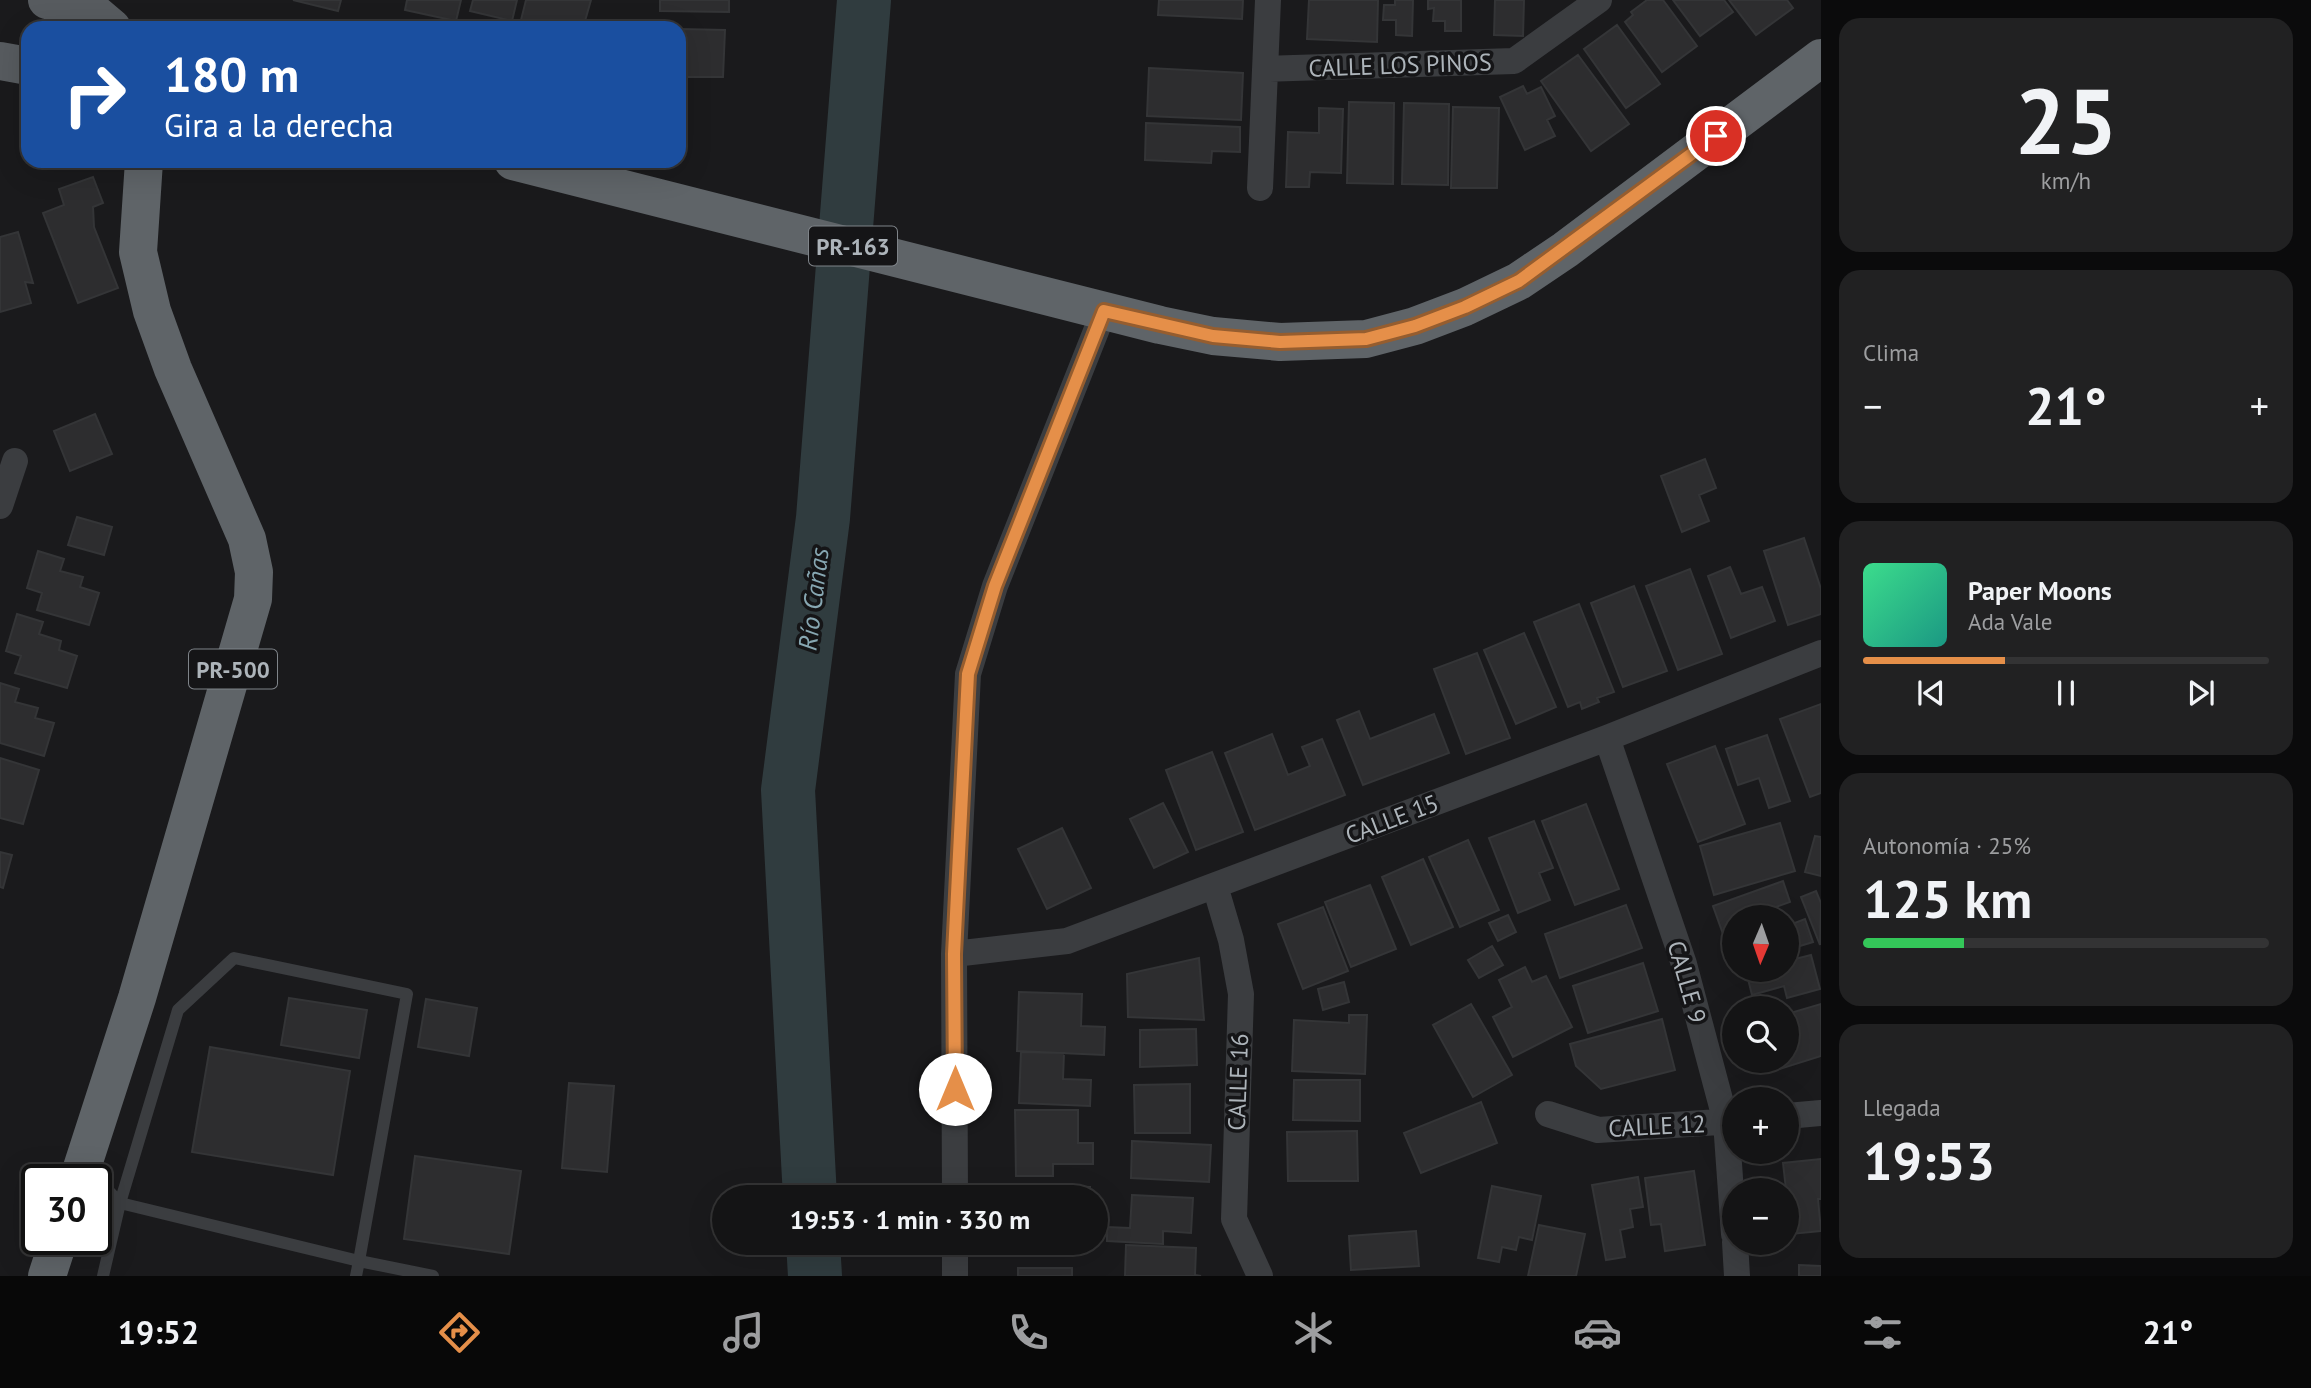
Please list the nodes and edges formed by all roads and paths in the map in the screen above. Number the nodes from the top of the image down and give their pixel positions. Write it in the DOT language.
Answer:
graph roads {
  1 [pos="47,0"];
  2 [pos="1268,0"];
  3 [pos="1599,0"];
  4 [pos="1568,9"];
  5 [pos="104,21"];
  6 [pos="1821,58"];
  7 [pos="0,61"];
  8 [pos="21,65"];
  9 [pos="1265,69"];
  10 [pos="144,168"];
  11 [pos="542,168"];
  12 [pos="1260,188"];
  13 [pos="1104,311"];
  14 [pos="15,461"];
  15 [pos="0,506"];
  16 [pos="1821,653"];
  17 [pos="1607,738"];
  18 [pos="1215,886"];
  19 [pos="954,954"];
  20 [pos="1722,1095"];
  21 [pos="1821,1112"];
  22 [pos="1548,1114"];
  23 [pos="1799,1115"];
  24 [pos="1722,1122"];
  25 [pos="83,1164"];
  26 [pos="955,1185"];
  27 [pos="112,1195"];
  28 [pos="120,1203"];
  29 [pos="54,1255"];
  30 [pos="955,1255"];
  31 [pos="1736,1255"];
  32 [pos="359,1261"];
  33 [pos="47,1276"];
  34 [pos="103,1276"];
  35 [pos="356,1276"];
  36 [pos="433,1276"];
  37 [pos="955,1276"];
  38 [pos="1260,1276"];
  39 [pos="1737,1276"];
  1 -- 5 [label="main road"];
  2 -- 9 [label="street"];
  3 -- 4 [label="street, CALLE LOS PINOS"];
  4 -- 9 [label="street, CALLE LOS PINOS"];
  6 -- 13 [label="highway, PR-163"];
  7 -- 8 [label="main road"];
  9 -- 12 [label="street"];
  10 -- 25 [label="highway, PR-500 / PR-500"];
  11 -- 13 [label="highway, PR-163"];
  13 -- 19 [label="street"];
  14 -- 15 [label="street"];
  16 -- 17 [label="street, CALLE 15"];
  17 -- 18 [label="street, CALLE 15"];
  17 -- 20 [label="street, CALLE 9"];
  18 -- 19 [label="street, CALLE 15"];
  18 -- 38 [label="street, CALLE 16"];
  19 -- 26 [label="street"];
  21 -- 23 [label="street"];
  22 -- 24 [label="street, CALLE 12"];
  27 -- 28 [label="lane"];
  28 -- 32 [label="lane"];
  28 -- 32 [label="lane"];
  28 -- 34 [label="lane"];
  29 -- 33 [label="highway"];
  30 -- 37 [label="street"];
  31 -- 39 [label="street"];
  32 -- 35 [label="lane"];
  32 -- 36 [label="lane"];
}
